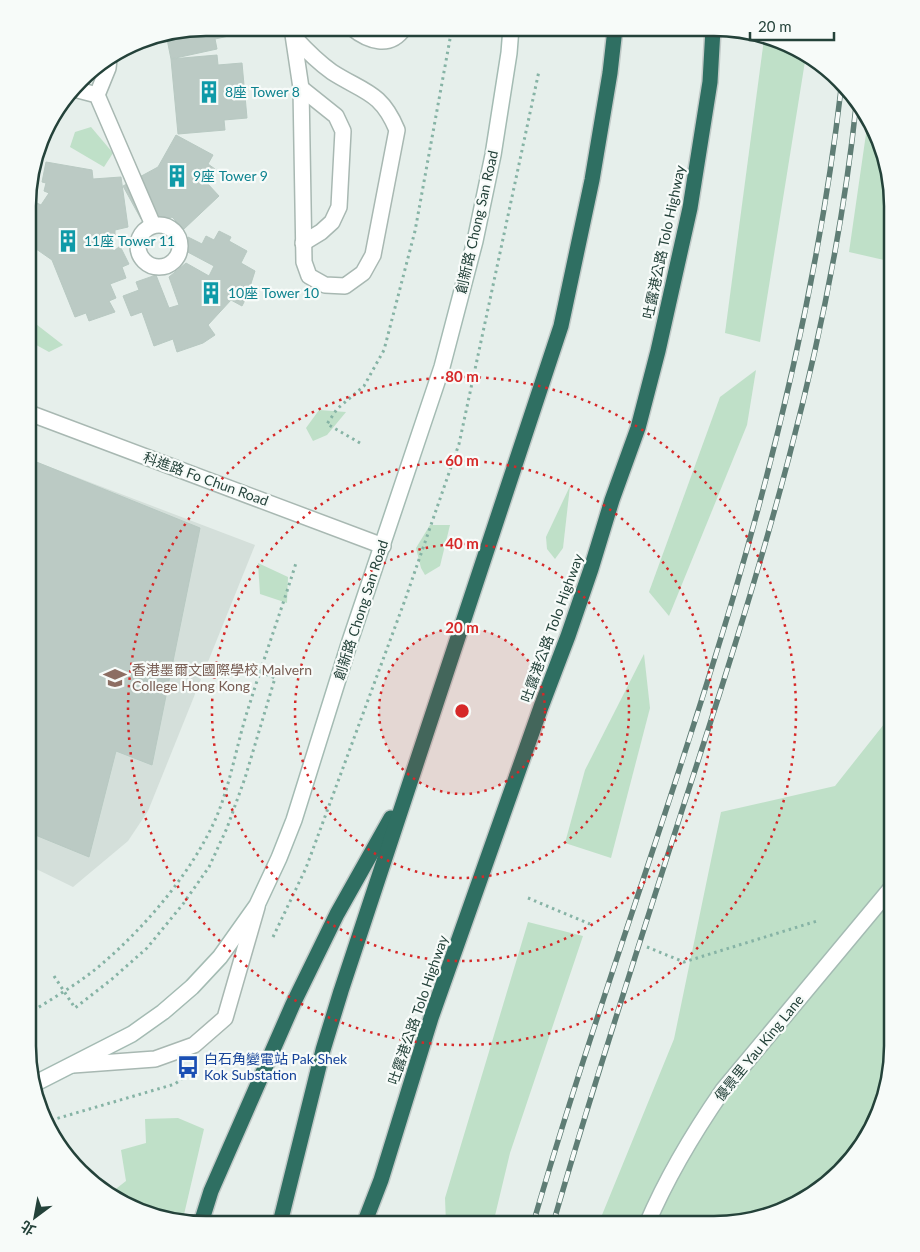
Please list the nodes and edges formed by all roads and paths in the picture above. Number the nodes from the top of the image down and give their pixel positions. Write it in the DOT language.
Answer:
graph roads {
  1 [pos="293,36"];
  2 [pos="296,36"];
  3 [pos="361,36"];
  4 [pos="395,36"];
  5 [pos="451,36"];
  6 [pos="510,36"];
  7 [pos="614,36"];
  8 [pos="713,36"];
  9 [pos="108,68"];
  10 [pos="301,88"];
  11 [pos="82,91"];
  12 [pos="97,95"];
  13 [pos="153,225"];
  14 [pos="303,243"];
  15 [pos="36,417"];
  16 [pos="360,443"];
  17 [pos="383,546"];
  18 [pos="296,562"];
  19 [pos="241,664"];
  20 [pos="261,672"];
  21 [pos="411,783"];
  22 [pos="528,898"];
  23 [pos="883,898"];
  24 [pos="257,905"];
  25 [pos="817,921"];
  26 [pos="590,924"];
  27 [pos="647,947"];
  28 [pos="54,976"];
  29 [pos="64,992"];
  30 [pos="36,1009"];
  31 [pos="73,1065"];
  32 [pos="40,1081"];
  33 [pos="203,1216"];
  34 [pos="282,1216"];
  35 [pos="367,1216"];
  36 [pos="650,1216"];
  1 -- 10 [label="main road"];
  2 -- 14 [label="main road"];
  3 -- 4 [label="main road"];
  5 -- 16 [label="path"];
  6 -- 17 [label="main road, 創新路 Chong San Road"];
  7 -- 21 [label="highway"];
  8 -- 35 [label="highway, 吐露港公路 Tolo Highway"];
  9 -- 12 [label="main road"];
  10 -- 14 [label="main road"];
  10 -- 14 [label="main road"];
  11 -- 12 [label="main road"];
  12 -- 13 [label="main road"];
  15 -- 17 [label="main road, 科進路 Fo Chun Road"];
  17 -- 24 [label="main road, 創新路 Chong San Road"];
  18 -- 20 [label="path"];
  19 -- 20 [label="path"];
  20 -- 29 [label="path"];
  20 -- 29 [label="path"];
  21 -- 33 [label="highway"];
  21 -- 34 [label="highway"];
  22 -- 26 [label="path"];
  23 -- 36 [label="main road, 優景里 Yau King Lane"];
  24 -- 31 [label="main road, 創新路 Chong San Road"];
  24 -- 31 [label="main road"];
  25 -- 27 [label="path"];
  28 -- 29 [label="path"];
  29 -- 30 [label="path"];
  31 -- 32 [label="main road, 創新路 Chong San Road"];
}
